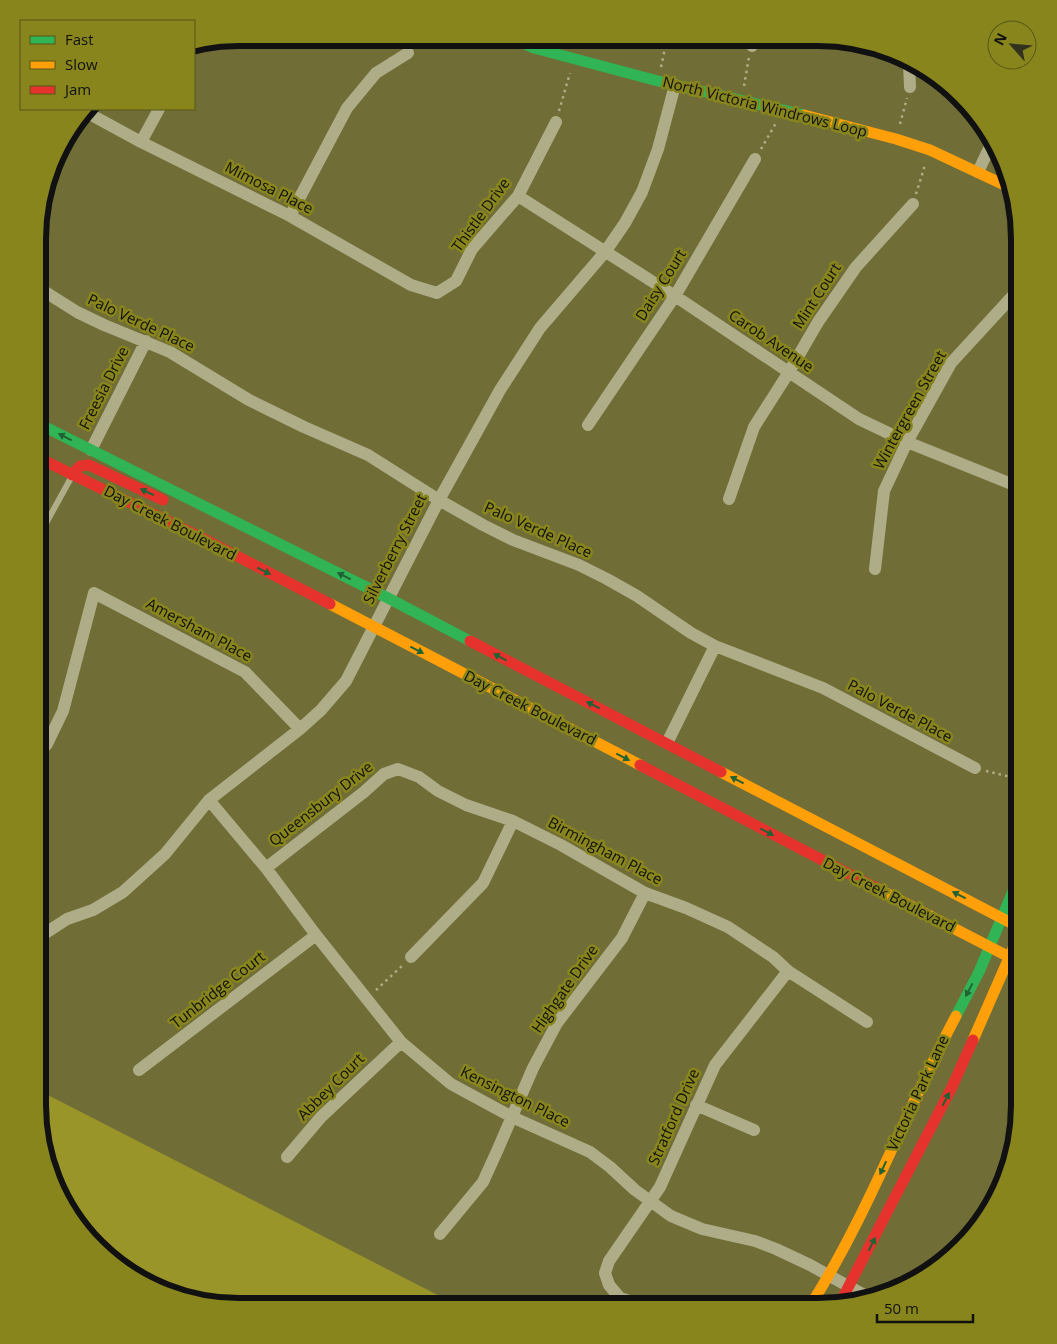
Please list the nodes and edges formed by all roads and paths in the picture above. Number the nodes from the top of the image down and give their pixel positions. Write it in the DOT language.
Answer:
graph roads {
  1 [pos="530,46"];
  2 [pos="666,46"];
  3 [pos="751,46"];
  4 [pos="408,53"];
  5 [pos="575,58"];
  6 [pos="909,69"];
  7 [pos="658,81"];
  8 [pos="675,85"];
  9 [pos="910,87"];
  10 [pos="741,101"];
  11 [pos="158,110"];
  12 [pos="783,111"];
  13 [pos="92,115"];
  14 [pos="556,122"];
  15 [pos="896,139"];
  16 [pos="141,142"];
  17 [pos="930,150"];
  18 [pos="989,150"];
  19 [pos="755,159"];
  20 [pos="978,172"];
  21 [pos="1003,184"];
  22 [pos="518,196"];
  23 [pos="913,204"];
  24 [pos="290,216"];
  25 [pos="606,252"];
  26 [pos="46,292"];
  27 [pos="437,293"];
  28 [pos="675,296"];
  29 [pos="1011,299"];
  30 [pos="146,341"];
  31 [pos="789,372"];
  32 [pos="588,425"];
  33 [pos="46,428"];
  34 [pos="907,442"];
  35 [pos="91,450"];
  36 [pos="46,461"];
  37 [pos="72,474"];
  38 [pos="1011,484"];
  39 [pos="729,499"];
  40 [pos="192,500"];
  41 [pos="438,500"];
  42 [pos="46,523"];
  43 [pos="875,569"];
  44 [pos="388,598"];
  45 [pos="374,626"];
  46 [pos="715,646"];
  47 [pos="300,729"];
  48 [pos="667,743"];
  49 [pos="46,745"];
  50 [pos="975,768"];
  51 [pos="398,769"];
  52 [pos="1011,777"];
  53 [pos="210,800"];
  54 [pos="513,821"];
  55 [pos="266,868"];
  56 [pos="645,893"];
  57 [pos="1011,896"];
  58 [pos="1002,918"];
  59 [pos="1011,923"];
  60 [pos="46,933"];
  61 [pos="316,935"];
  62 [pos="990,946"];
  63 [pos="411,957"];
  64 [pos="1011,957"];
  65 [pos="1011,965"];
  66 [pos="788,970"];
  67 [pos="366,998"];
  68 [pos="867,1022"];
  69 [pos="401,1042"];
  70 [pos="140,1070"];
  71 [pos="696,1104"];
  72 [pos="512,1117"];
  73 [pos="754,1130"];
  74 [pos="287,1157"];
  75 [pos="652,1201"];
  76 [pos="440,1234"];
  77 [pos="829,1276"];
  78 [pos="849,1286"];
  79 [pos="860,1293"];
  80 [pos="844,1296"];
  81 [pos="620,1298"];
  82 [pos="815,1298"];
  1 -- 5 [label="main road, North Victoria Windrows Loop"];
  2 -- 7 [label="path"];
  3 -- 10 [label="path"];
  4 -- 24 [label="street"];
  5 -- 7 [label="main road, North Victoria Windrows Loop"];
  5 -- 14 [label="path"];
  6 -- 9 [label="street"];
  7 -- 8 [label="main road, North Victoria Windrows Loop"];
  8 -- 10 [label="main road, North Victoria Windrows Loop"];
  8 -- 25 [label="street, Silverberry Street"];
  9 -- 15 [label="path"];
  10 -- 12 [label="main road, North Victoria Windrows Loop"];
  11 -- 16 [label="street"];
  12 -- 15 [label="main road, North Victoria Windrows Loop"];
  12 -- 19 [label="path"];
  13 -- 16 [label="street, Mimosa Place"];
  14 -- 22 [label="street, Thistle Drive"];
  15 -- 17 [label="main road, North Victoria Windrows Loop"];
  16 -- 24 [label="street, Mimosa Place"];
  17 -- 20 [label="main road, North Victoria Windrows Loop"];
  17 -- 23 [label="path"];
  18 -- 20 [label="street"];
  19 -- 28 [label="street, Daisy Court"];
  20 -- 21 [label="main road, North Victoria Windrows Loop"];
  22 -- 25 [label="street, Carob Avenue"];
  22 -- 27 [label="street, Thistle Drive"];
  23 -- 31 [label="street, Mint Court"];
  24 -- 27 [label="street, Mimosa Place"];
  25 -- 28 [label="street, Carob Avenue"];
  25 -- 41 [label="street, Silverberry Street"];
  26 -- 30 [label="street, Palo Verde Place"];
  28 -- 31 [label="street, Carob Avenue"];
  28 -- 32 [label="street, Daisy Court"];
  29 -- 34 [label="street, Wintergreen Street"];
  30 -- 35 [label="street, Freesia Drive"];
  30 -- 41 [label="street, Palo Verde Place"];
  31 -- 34 [label="street, Carob Avenue"];
  31 -- 39 [label="street, Mint Court"];
  35 -- 33 [label="main road, Day Creek Boulevard, one-way"];
  34 -- 38 [label="street, Carob Avenue"];
  34 -- 43 [label="street, Wintergreen Street"];
  35 -- 40 [label="main road, Day Creek Boulevard"];
  36 -- 37 [label="main road, Day Creek Boulevard"];
  40 -- 37 [label="main road, one-way"];
  37 -- 42 [label="lane"];
  37 -- 45 [label="main road, Day Creek Boulevard, one-way"];
  44 -- 40 [label="main road, Day Creek Boulevard, one-way"];
  41 -- 44 [label="street, Silverberry Street"];
  41 -- 46 [label="street, Palo Verde Place"];
  44 -- 45 [label="street, Silverberry Street"];
  48 -- 44 [label="main road, Day Creek Boulevard, one-way"];
  45 -- 47 [label="street, Silverberry Street"];
  45 -- 62 [label="main road, Day Creek Boulevard, one-way"];
  46 -- 48 [label="street"];
  46 -- 50 [label="street, Palo Verde Place"];
  47 -- 49 [label="street, Amersham Place"];
  47 -- 53 [label="street, Silverberry Street"];
  58 -- 48 [label="main road, Day Creek Boulevard, one-way"];
  50 -- 52 [label="path"];
  51 -- 54 [label="street, Birmingham Place"];
  51 -- 55 [label="street, Queensbury Drive"];
  53 -- 55 [label="street, Kensington Place"];
  53 -- 60 [label="street, Silverberry Street"];
  54 -- 56 [label="street, Birmingham Place"];
  54 -- 63 [label="street"];
  55 -- 61 [label="street, Kensington Place"];
  56 -- 66 [label="street, Birmingham Place"];
  56 -- 72 [label="street, Highgate Drive"];
  57 -- 58 [label="main road, Victoria Park Lane"];
  58 -- 59 [label="main road, Day Creek Boulevard"];
  58 -- 62 [label="main road, Victoria Park Lane"];
  61 -- 67 [label="street, Kensington Place"];
  61 -- 70 [label="street, Tunbridge Court"];
  62 -- 64 [label="main road, Day Creek Boulevard"];
  62 -- 77 [label="main road, Victoria Park Lane, one-way"];
  63 -- 67 [label="path"];
  78 -- 65 [label="main road, Victoria Park Lane, one-way"];
  66 -- 68 [label="street, Birmingham Place"];
  66 -- 71 [label="street, Stratford Drive"];
  67 -- 69 [label="street, Kensington Place"];
  69 -- 72 [label="street, Kensington Place"];
  69 -- 74 [label="street, Abbey Court"];
  71 -- 73 [label="street"];
  71 -- 75 [label="street, Stratford Drive"];
  72 -- 75 [label="street, Kensington Place"];
  72 -- 76 [label="street, Highgate Drive"];
  75 -- 77 [label="street, Kensington Place"];
  75 -- 81 [label="street, Stratford Drive"];
  77 -- 78 [label="street, Kensington Place"];
  77 -- 82 [label="main road, Victoria Park Lane"];
  78 -- 79 [label="street, Kensington Place"];
  78 -- 80 [label="main road, Victoria Park Lane"];
}
